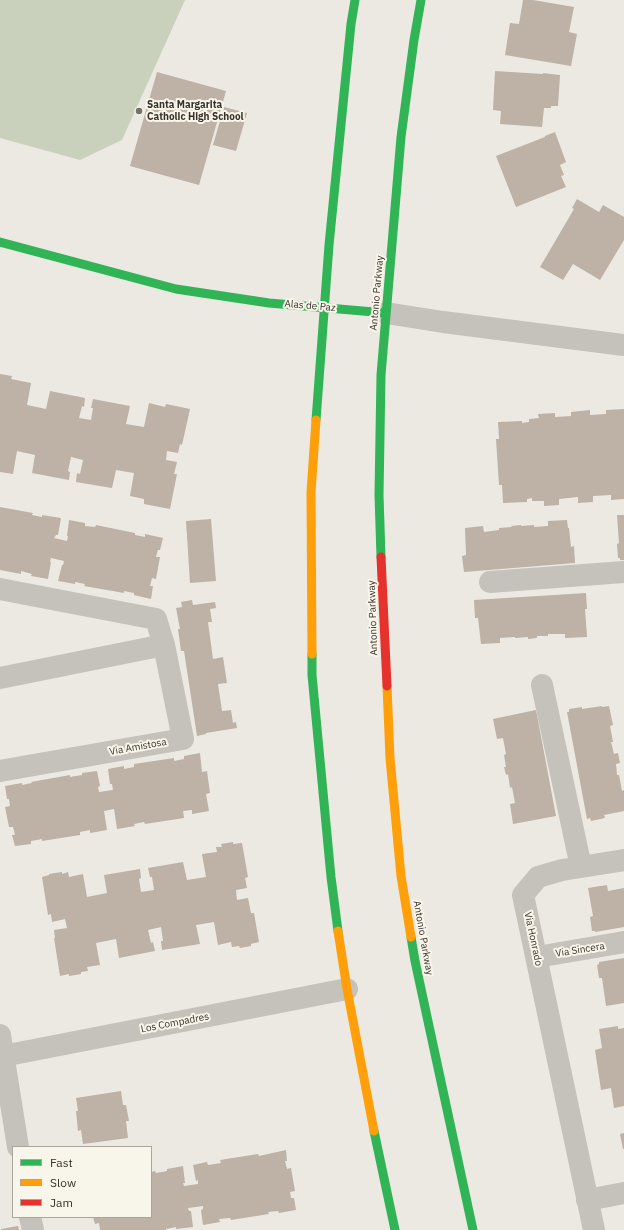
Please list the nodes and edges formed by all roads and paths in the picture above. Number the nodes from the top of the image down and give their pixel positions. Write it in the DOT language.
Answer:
graph roads {
  1 [pos="355,0"];
  2 [pos="421,0"];
  3 [pos="0,242"];
  4 [pos="324,308"];
  5 [pos="386,313"];
  6 [pos="624,345"];
  7 [pos="624,572"];
  8 [pos="490,582"];
  9 [pos="0,589"];
  10 [pos="164,645"];
  11 [pos="0,678"];
  12 [pos="542,685"];
  13 [pos="0,771"];
  14 [pos="624,860"];
  15 [pos="581,866"];
  16 [pos="624,942"];
  17 [pos="537,957"];
  18 [pos="347,989"];
  19 [pos="1,1046"];
  20 [pos="5,1098"];
  21 [pos="18,1146"];
  22 [pos="624,1193"];
  23 [pos="588,1200"];
  24 [pos="30,1218"];
  25 [pos="32,1230"];
  26 [pos="395,1230"];
  27 [pos="472,1230"];
  28 [pos="594,1230"];
  1 -- 4 [label="main road"];
  2 -- 5 [label="main road, Antonio Parkway"];
  3 -- 4 [label="main road, Alas de Paz"];
  4 -- 5 [label="main road, Alas de Paz"];
  4 -- 18 [label="main road"];
  5 -- 6 [label="street, Alas de Paz"];
  5 -- 27 [label="main road, Antonio Parkway"];
  7 -- 8 [label="street"];
  9 -- 10 [label="street, Via Amistosa"];
  10 -- 11 [label="street"];
  10 -- 13 [label="street, Via Amistosa"];
  12 -- 15 [label="street"];
  14 -- 15 [label="street"];
  15 -- 17 [label="street, Via Honrado"];
  16 -- 17 [label="street, Via Sincera"];
  17 -- 23 [label="street, Via Honrado"];
  18 -- 19 [label="street, Los Compadres"];
  18 -- 26 [label="main road"];
  19 -- 20 [label="street"];
  20 -- 21 [label="street"];
  22 -- 23 [label="street"];
  23 -- 28 [label="street, Via Honrado"];
  24 -- 25 [label="street"];
}
